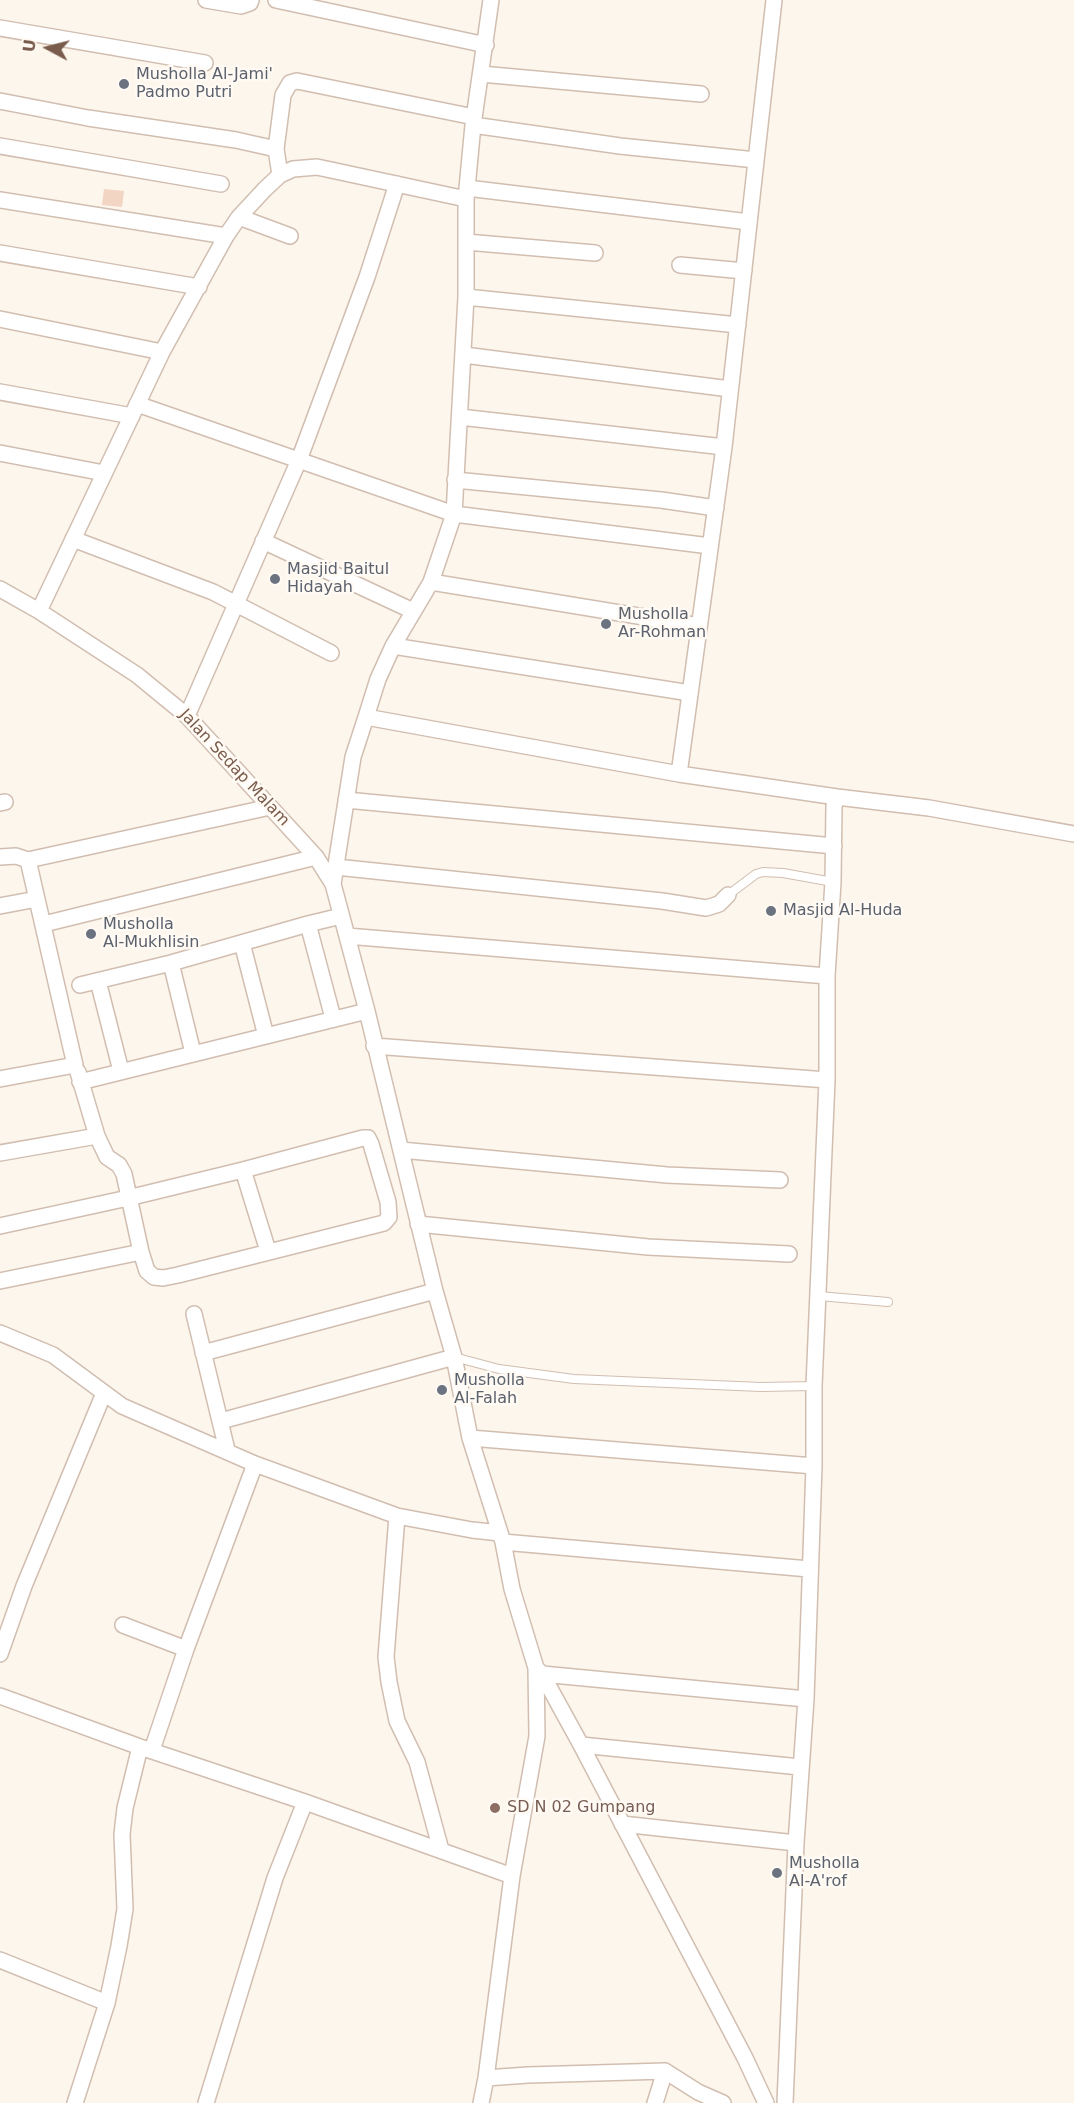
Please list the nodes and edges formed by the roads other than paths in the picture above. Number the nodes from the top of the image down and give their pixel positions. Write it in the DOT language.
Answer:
graph roads {
  1 [pos="206,0"];
  2 [pos="251,0"];
  3 [pos="276,0"];
  4 [pos="491,0"];
  5 [pos="774,0"];
  6 [pos="0,28"];
  7 [pos="486,45"];
  8 [pos="205,63"];
  9 [pos="482,74"];
  10 [pos="701,94"];
  11 [pos="0,101"];
  12 [pos="473,121"];
  13 [pos="0,146"];
  14 [pos="276,149"];
  15 [pos="756,160"];
  16 [pos="280,175"];
  17 [pos="221,184"];
  18 [pos="397,184"];
  19 [pos="466,193"];
  20 [pos="0,200"];
  21 [pos="239,217"];
  22 [pos="749,222"];
  23 [pos="226,236"];
  24 [pos="290,236"];
  25 [pos="466,242"];
  26 [pos="0,253"];
  27 [pos="595,254"];
  28 [pos="680,265"];
  29 [pos="744,271"];
  30 [pos="199,287"];
  31 [pos="466,297"];
  32 [pos="0,319"];
  33 [pos="738,325"];
  34 [pos="162,352"];
  35 [pos="464,355"];
  36 [pos="730,389"];
  37 [pos="0,392"];
  38 [pos="134,410"];
  39 [pos="460,417"];
  40 [pos="724,447"];
  41 [pos="0,453"];
  42 [pos="299,460"];
  43 [pos="104,473"];
  44 [pos="455,480"];
  45 [pos="716,508"];
  46 [pos="454,514"];
  47 [pos="73,539"];
  48 [pos="263,541"];
  49 [pos="710,546"];
  50 [pos="431,582"];
  51 [pos="0,589"];
  52 [pos="236,604"];
  53 [pos="39,611"];
  54 [pos="412,611"];
  55 [pos="699,626"];
  56 [pos="393,646"];
  57 [pos="331,653"];
  58 [pos="690,693"];
  59 [pos="187,716"];
  60 [pos="366,717"];
  61 [pos="679,774"];
  62 [pos="837,797"];
  63 [pos="346,800"];
  64 [pos="270,807"];
  65 [pos="1074,834"];
  66 [pos="834,846"];
  67 [pos="0,857"];
  68 [pos="316,857"];
  69 [pos="28,860"];
  70 [pos="336,867"];
  71 [pos="833,882"];
  72 [pos="333,884"];
  73 [pos="728,895"];
  74 [pos="37,899"];
  75 [pos="0,906"];
  76 [pos="341,916"];
  77 [pos="44,924"];
  78 [pos="308,924"];
  79 [pos="347,936"];
  80 [pos="242,943"];
  81 [pos="171,963"];
  82 [pos="827,976"];
  83 [pos="98,981"];
  84 [pos="80,985"];
  85 [pos="367,1011"];
  86 [pos="333,1018"];
  87 [pos="266,1036"];
  88 [pos="374,1046"];
  89 [pos="193,1053"];
  90 [pos="75,1065"];
  91 [pos="121,1071"];
  92 [pos="0,1079"];
  93 [pos="827,1080"];
  94 [pos="80,1082"];
  95 [pos="97,1136"];
  96 [pos="401,1150"];
  97 [pos="0,1153"];
  98 [pos="404,1168"];
  99 [pos="243,1170"];
  100 [pos="380,1174"];
  101 [pos="780,1180"];
  102 [pos="128,1198"];
  103 [pos="418,1224"];
  104 [pos="0,1226"];
  105 [pos="268,1251"];
  106 [pos="141,1252"];
  107 [pos="789,1254"];
  108 [pos="0,1281"];
  109 [pos="435,1291"];
  110 [pos="819,1296"];
  111 [pos="888,1302"];
  112 [pos="194,1314"];
  113 [pos="0,1333"];
  114 [pos="203,1353"];
  115 [pos="454,1357"];
  116 [pos="814,1386"];
  117 [pos="104,1393"];
  118 [pos="221,1421"];
  119 [pos="470,1438"];
  120 [pos="227,1450"];
  121 [pos="255,1464"];
  122 [pos="814,1466"];
  123 [pos="397,1516"];
  124 [pos="501,1537"];
  125 [pos="810,1569"];
  126 [pos="123,1625"];
  127 [pos="186,1649"];
  128 [pos="0,1654"];
  129 [pos="539,1671"];
  130 [pos="0,1696"];
  131 [pos="806,1699"];
  132 [pos="581,1745"];
  133 [pos="146,1748"];
  134 [pos="800,1767"];
  135 [pos="305,1802"];
  136 [pos="622,1824"];
  137 [pos="796,1843"];
  138 [pos="441,1850"];
  139 [pos="512,1876"];
  140 [pos="0,1960"];
  141 [pos="107,2004"];
  142 [pos="665,2071"];
  143 [pos="486,2078"];
  144 [pos="75,2103"];
  145 [pos="206,2103"];
  146 [pos="481,2103"];
  147 [pos="655,2103"];
  148 [pos="723,2103"];
  149 [pos="766,2103"];
  150 [pos="784,2103"];
  1 -- 2 [label="street"];
  3 -- 7 [label="street"];
  4 -- 7 [label="street"];
  5 -- 15 [label="street"];
  6 -- 8 [label="street"];
  7 -- 9 [label="street"];
  9 -- 10 [label="street"];
  9 -- 12 [label="street"];
  11 -- 14 [label="street"];
  12 -- 14 [label="street"];
  12 -- 15 [label="street"];
  12 -- 19 [label="street"];
  13 -- 17 [label="street"];
  14 -- 16 [label="street"];
  15 -- 22 [label="street"];
  16 -- 18 [label="street"];
  16 -- 21 [label="street"];
  18 -- 19 [label="street"];
  18 -- 42 [label="street"];
  19 -- 22 [label="street"];
  19 -- 25 [label="street"];
  20 -- 23 [label="street"];
  21 -- 23 [label="street"];
  21 -- 24 [label="street"];
  22 -- 29 [label="street"];
  23 -- 30 [label="street"];
  25 -- 27 [label="street"];
  25 -- 31 [label="street"];
  26 -- 30 [label="street"];
  28 -- 29 [label="street"];
  29 -- 33 [label="street"];
  30 -- 34 [label="street"];
  31 -- 33 [label="street"];
  31 -- 35 [label="street"];
  32 -- 34 [label="street"];
  33 -- 36 [label="street"];
  34 -- 38 [label="street"];
  35 -- 36 [label="street"];
  35 -- 39 [label="street"];
  36 -- 40 [label="street"];
  37 -- 38 [label="street"];
  38 -- 42 [label="street"];
  38 -- 43 [label="street"];
  39 -- 40 [label="street"];
  39 -- 44 [label="street"];
  40 -- 45 [label="street"];
  41 -- 43 [label="street"];
  42 -- 46 [label="street"];
  42 -- 48 [label="street"];
  43 -- 47 [label="street"];
  44 -- 45 [label="street"];
  44 -- 46 [label="street"];
  45 -- 49 [label="street"];
  46 -- 49 [label="street"];
  46 -- 50 [label="street"];
  47 -- 52 [label="street"];
  47 -- 53 [label="street"];
  48 -- 52 [label="street"];
  48 -- 54 [label="street"];
  49 -- 55 [label="street"];
  50 -- 54 [label="street"];
  50 -- 55 [label="street"];
  51 -- 53 [label="street, Jalan Sedap Malam"];
  52 -- 57 [label="street"];
  52 -- 59 [label="street"];
  53 -- 59 [label="street, Jalan Sedap Malam"];
  54 -- 56 [label="street"];
  55 -- 58 [label="street"];
  56 -- 58 [label="street"];
  56 -- 60 [label="street"];
  58 -- 61 [label="street"];
  59 -- 64 [label="street, Jalan Sedap Malam"];
  60 -- 61 [label="street"];
  60 -- 63 [label="street"];
  61 -- 62 [label="street"];
  62 -- 65 [label="street"];
  62 -- 66 [label="street"];
  63 -- 66 [label="street"];
  63 -- 70 [label="street"];
  64 -- 68 [label="street, Jalan Sedap Malam"];
  64 -- 69 [label="street"];
  66 -- 71 [label="street"];
  67 -- 69 [label="street"];
  68 -- 72 [label="street, Jalan Sedap Malam"];
  68 -- 77 [label="street"];
  69 -- 74 [label="street"];
  70 -- 72 [label="street"];
  70 -- 73 [label="street"];
  71 -- 73 [label="lane"];
  71 -- 82 [label="street"];
  72 -- 76 [label="street"];
  74 -- 75 [label="street"];
  74 -- 77 [label="street"];
  76 -- 78 [label="street"];
  76 -- 79 [label="street"];
  77 -- 90 [label="street"];
  78 -- 80 [label="street"];
  78 -- 86 [label="street"];
  79 -- 82 [label="street"];
  79 -- 85 [label="street"];
  80 -- 81 [label="street"];
  80 -- 87 [label="street"];
  81 -- 83 [label="street"];
  81 -- 89 [label="street"];
  82 -- 93 [label="street"];
  83 -- 84 [label="street"];
  83 -- 91 [label="street"];
  85 -- 86 [label="street"];
  85 -- 88 [label="street"];
  86 -- 87 [label="street"];
  87 -- 89 [label="street"];
  88 -- 93 [label="street"];
  88 -- 96 [label="street"];
  89 -- 91 [label="street"];
  90 -- 92 [label="street"];
  90 -- 94 [label="street"];
  91 -- 94 [label="street"];
  93 -- 110 [label="street"];
  94 -- 95 [label="street"];
  95 -- 97 [label="street"];
  95 -- 102 [label="street"];
  96 -- 98 [label="street"];
  96 -- 101 [label="street"];
  98 -- 100 [label="street"];
  98 -- 103 [label="street"];
  99 -- 100 [label="street"];
  99 -- 102 [label="street"];
  99 -- 105 [label="street"];
  100 -- 105 [label="street"];
  102 -- 104 [label="street"];
  102 -- 106 [label="street"];
  103 -- 107 [label="street"];
  103 -- 109 [label="street"];
  105 -- 106 [label="street"];
  106 -- 108 [label="street"];
  109 -- 114 [label="street"];
  109 -- 115 [label="street"];
  110 -- 111 [label="lane"];
  110 -- 116 [label="street"];
  112 -- 114 [label="street"];
  113 -- 117 [label="street"];
  114 -- 118 [label="street"];
  115 -- 116 [label="lane"];
  115 -- 118 [label="street"];
  115 -- 119 [label="street"];
  116 -- 122 [label="street"];
  117 -- 120 [label="street"];
  117 -- 128 [label="street"];
  118 -- 120 [label="street"];
  119 -- 122 [label="street"];
  119 -- 124 [label="street"];
  120 -- 121 [label="street"];
  121 -- 123 [label="street"];
  121 -- 127 [label="street"];
  122 -- 125 [label="street"];
  123 -- 124 [label="street"];
  123 -- 138 [label="street"];
  124 -- 125 [label="street"];
  124 -- 129 [label="street"];
  125 -- 131 [label="street"];
  126 -- 127 [label="street"];
  127 -- 133 [label="street"];
  129 -- 131 [label="street"];
  129 -- 132 [label="street"];
  129 -- 139 [label="street"];
  130 -- 133 [label="street"];
  131 -- 134 [label="street"];
  132 -- 134 [label="street"];
  132 -- 136 [label="street"];
  133 -- 135 [label="street"];
  133 -- 141 [label="street"];
  134 -- 137 [label="street"];
  135 -- 138 [label="street"];
  135 -- 145 [label="street"];
  136 -- 137 [label="street"];
  136 -- 149 [label="street"];
  137 -- 150 [label="street"];
  138 -- 139 [label="street"];
  139 -- 143 [label="street"];
  140 -- 141 [label="street"];
  141 -- 144 [label="street"];
  142 -- 143 [label="street"];
  142 -- 147 [label="street"];
  142 -- 148 [label="street"];
  143 -- 146 [label="street"];
}
